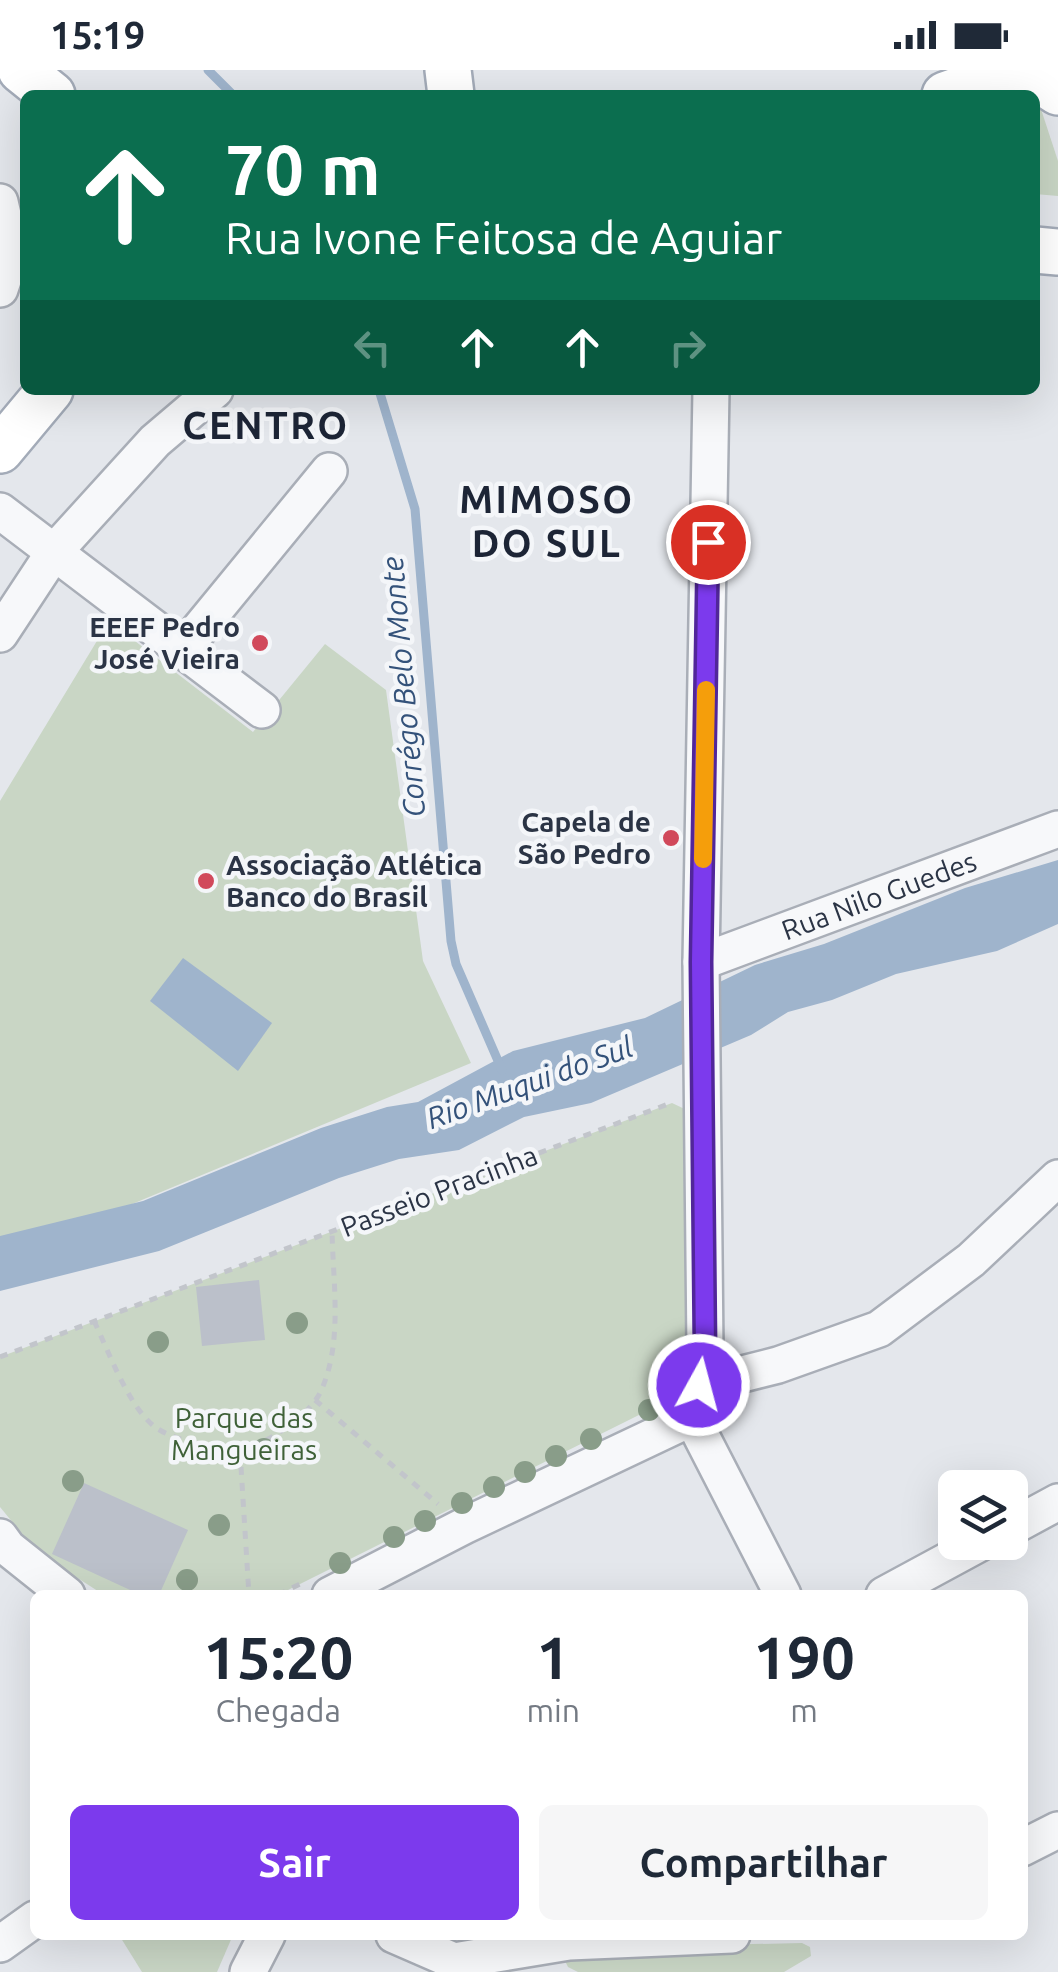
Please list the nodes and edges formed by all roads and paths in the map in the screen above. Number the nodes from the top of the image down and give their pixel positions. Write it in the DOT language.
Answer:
graph roads {
  1 [pos="21,70"];
  2 [pos="1014,70"];
  3 [pos="1024,70"];
  4 [pos="46,90"];
  5 [pos="958,90"];
  6 [pos="1058,92"];
  7 [pos="0,202"];
  8 [pos="0,289"];
  9 [pos="46,395"];
  10 [pos="208,395"];
  11 [pos="711,395"];
  12 [pos="0,450"];
  13 [pos="330,471"];
  14 [pos="0,511"];
  15 [pos="54,552"];
  16 [pos="0,634"];
  17 [pos="183,649"];
  18 [pos="262,710"];
  19 [pos="1058,829"];
  20 [pos="701,962"];
  21 [pos="692,1099"];
  22 [pos="1058,1178"];
  23 [pos="332,1231"];
  24 [pos="94,1321"];
  25 [pos="0,1356"];
  26 [pos="315,1400"];
  27 [pos="696,1401"];
  28 [pos="240,1451"];
  29 [pos="1058,1502"];
  30 [pos="1028,1518"];
  31 [pos="464,1526"];
  32 [pos="0,1537"];
  33 [pos="949,1560"];
  34 [pos="61,1590"];
  35 [pos="249,1590"];
  36 [pos="340,1590"];
  37 [pos="781,1590"];
  38 [pos="893,1590"];
  39 [pos="1058,1830"];
  40 [pos="1028,1845"];
  41 [pos="30,1923"];
  42 [pos="264,1940"];
  43 [pos="404,1940"];
  44 [pos="616,1940"];
  45 [pos="0,1944"];
  46 [pos="499,1951"];
  47 [pos="457,1966"];
  48 [pos="248,1972"];
  49 [pos="542,1972"];
  1 -- 4 [label="main road"];
  2 -- 5 [label="main road"];
  3 -- 6 [label="main road"];
  7 -- 8 [label="street"];
  9 -- 12 [label="main road"];
  10 -- 15 [label="street"];
  11 -- 20 [label="street"];
  13 -- 17 [label="street"];
  14 -- 15 [label="street"];
  15 -- 16 [label="street"];
  15 -- 17 [label="street"];
  17 -- 18 [label="street"];
  19 -- 20 [label="street, Rua Nilo Guedes"];
  20 -- 21 [label="street"];
  21 -- 23 [label="path, Passeio Pracinha"];
  21 -- 27 [label="street"];
  22 -- 27 [label="street"];
  23 -- 24 [label="path, Passeio Pracinha"];
  23 -- 26 [label="path"];
  24 -- 25 [label="path, Passeio Pracinha"];
  24 -- 28 [label="path"];
  26 -- 28 [label="path"];
  26 -- 31 [label="path"];
  27 -- 31 [label="street"];
  27 -- 37 [label="street"];
  28 -- 35 [label="path"];
  29 -- 30 [label="street"];
  31 -- 36 [label="street"];
  32 -- 34 [label="street"];
  33 -- 38 [label="street"];
  39 -- 40 [label="street"];
  41 -- 45 [label="street"];
  42 -- 48 [label="street"];
  43 -- 47 [label="street"];
  44 -- 46 [label="street"];
  46 -- 47 [label="street"];
  46 -- 49 [label="street"];
}
